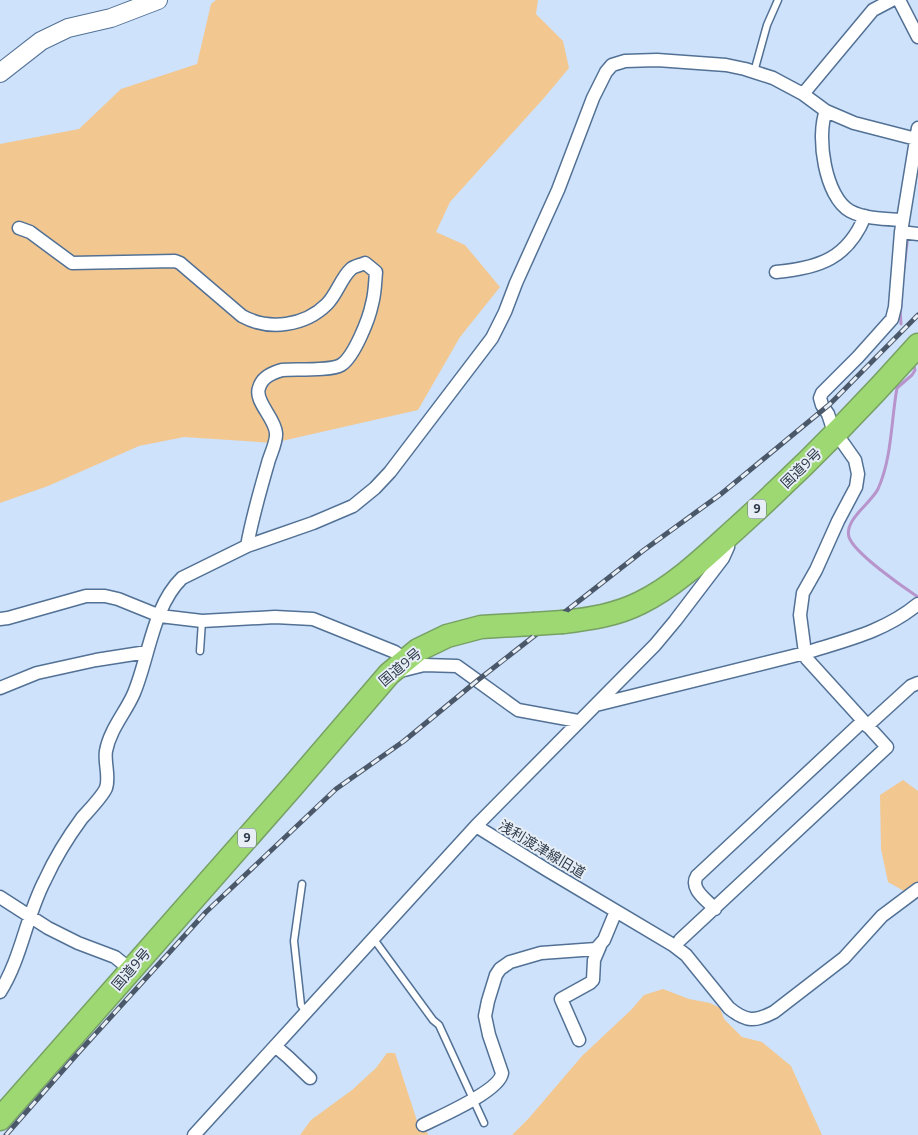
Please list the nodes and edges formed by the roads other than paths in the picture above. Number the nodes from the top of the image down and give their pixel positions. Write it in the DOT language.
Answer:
graph roads {
  1 [pos="158,0"];
  2 [pos="778,0"];
  3 [pos="892,0"];
  4 [pos="899,0"];
  5 [pos="918,37"];
  6 [pos="754,72"];
  7 [pos="0,73"];
  8 [pos="803,94"];
  9 [pos="826,111"];
  10 [pos="917,133"];
  11 [pos="865,216"];
  12 [pos="18,228"];
  13 [pos="907,230"];
  14 [pos="776,272"];
  15 [pos="918,345"];
  16 [pos="836,435"];
  17 [pos="724,539"];
  18 [pos="247,546"];
  19 [pos="918,604"];
  20 [pos="160,616"];
  21 [pos="0,619"];
  22 [pos="202,621"];
  23 [pos="147,652"];
  24 [pos="200,652"];
  25 [pos="805,653"];
  26 [pos="397,667"];
  27 [pos="918,683"];
  28 [pos="0,688"];
  29 [pos="595,705"];
  30 [pos="578,721"];
  31 [pos="865,723"];
  32 [pos="476,826"];
  33 [pos="302,884"];
  34 [pos="918,889"];
  35 [pos="0,897"];
  36 [pos="715,909"];
  37 [pos="616,911"];
  38 [pos="30,915"];
  39 [pos="373,938"];
  40 [pos="680,940"];
  41 [pos="600,946"];
  42 [pos="130,970"];
  43 [pos="0,992"];
  44 [pos="306,1012"];
  45 [pos="579,1040"];
  46 [pos="274,1046"];
  47 [pos="310,1078"];
  48 [pos="474,1100"];
  49 [pos="3,1109"];
  50 [pos="484,1123"];
  51 [pos="423,1125"];
  52 [pos="194,1135"];
  1 -- 7 [label="street"];
  2 -- 6 [label="lane"];
  3 -- 8 [label="street"];
  4 -- 5 [label="street"];
  6 -- 8 [label="street"];
  6 -- 18 [label="street"];
  8 -- 9 [label="street"];
  9 -- 10 [label="street"];
  9 -- 11 [label="street"];
  10 -- 13 [label="street"];
  11 -- 13 [label="street"];
  11 -- 14 [label="street"];
  12 -- 18 [label="street"];
  13 -- 16 [label="street"];
  15 -- 16 [label="highway, 国道9号 / 9"];
  16 -- 17 [label="highway, 国道9号 / 9"];
  16 -- 25 [label="street"];
  17 -- 26 [label="highway, 国道9号 / 9, bridge"];
  17 -- 29 [label="street"];
  18 -- 20 [label="street"];
  19 -- 25 [label="street"];
  20 -- 21 [label="street"];
  20 -- 22 [label="street"];
  20 -- 23 [label="street"];
  22 -- 24 [label="lane"];
  22 -- 26 [label="street"];
  23 -- 28 [label="street"];
  23 -- 38 [label="street"];
  25 -- 29 [label="street"];
  25 -- 31 [label="street"];
  26 -- 30 [label="street"];
  26 -- 42 [label="highway, 国道9号 / 9"];
  27 -- 31 [label="street"];
  29 -- 30 [label="street"];
  30 -- 32 [label="street"];
  31 -- 36 [label="street"];
  31 -- 36 [label="street"];
  32 -- 37 [label="street, 浅利渡津線旧道"];
  32 -- 39 [label="street, 浅利渡津線旧道"];
  33 -- 44 [label="lane"];
  34 -- 37 [label="street, 浅利渡津線旧道"];
  35 -- 38 [label="street"];
  36 -- 40 [label="street"];
  37 -- 41 [label="street"];
  38 -- 42 [label="street"];
  38 -- 43 [label="street"];
  39 -- 44 [label="street, 浅利渡津線旧道"];
  39 -- 48 [label="lane"];
  41 -- 45 [label="street"];
  41 -- 48 [label="street"];
  42 -- 49 [label="highway, 国道9号 / 9"];
  44 -- 46 [label="street, 浅利渡津線旧道"];
  46 -- 47 [label="street"];
  46 -- 52 [label="street, 浅利渡津線旧道"];
  48 -- 50 [label="lane"];
  48 -- 51 [label="street"];
}
